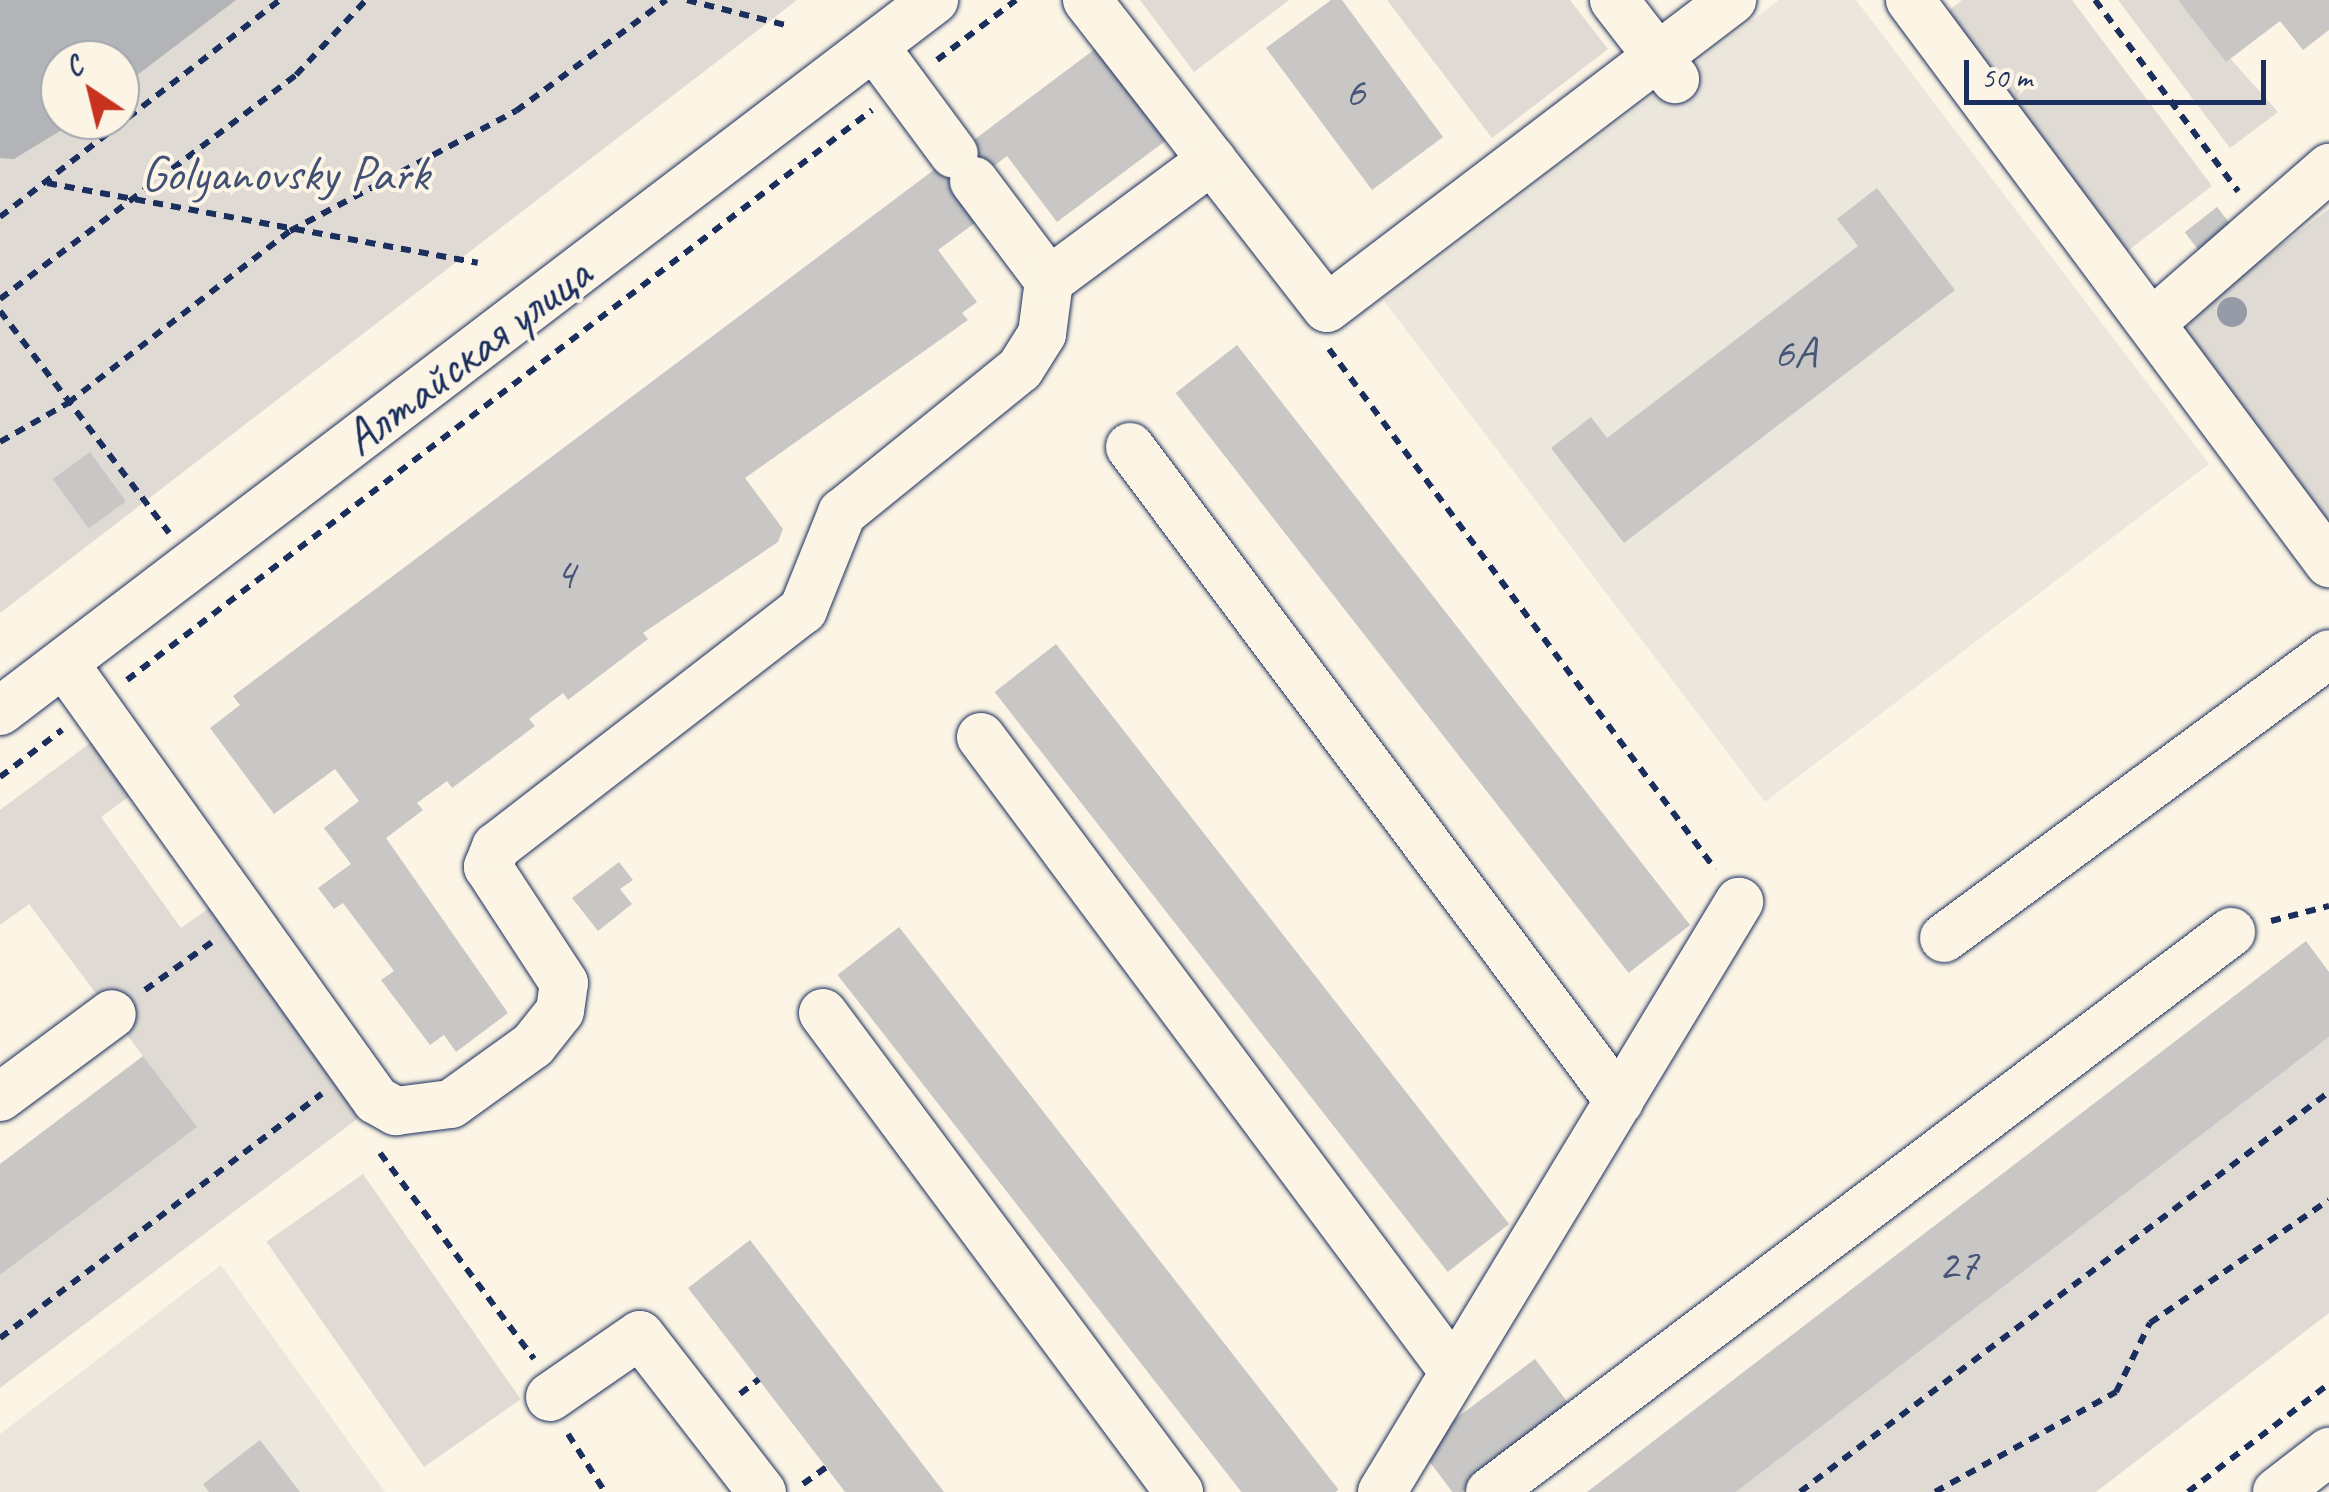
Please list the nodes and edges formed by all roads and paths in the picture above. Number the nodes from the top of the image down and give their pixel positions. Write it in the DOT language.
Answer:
graph roads {
  1 [pos="280,0"];
  2 [pos="366,0"];
  3 [pos="666,0"];
  4 [pos="687,0"];
  5 [pos="934,0"];
  6 [pos="1016,0"];
  7 [pos="1087,0"];
  8 [pos="1614,0"];
  9 [pos="1732,0"];
  10 [pos="1910,0"];
  11 [pos="2095,0"];
  12 [pos="789,26"];
  13 [pos="874,46"];
  14 [pos="1667,68"];
  15 [pos="904,86"];
  16 [pos="1212,160"];
  17 [pos="2329,168"];
  18 [pos="46,183"];
  19 [pos="130,201"];
  20 [pos="0,216"];
  21 [pos="2260,220"];
  22 [pos="290,231"];
  23 [pos="478,264"];
  24 [pos="1049,282"];
  25 [pos="0,299"];
  26 [pos="1327,308"];
  27 [pos="0,311"];
  28 [pos="2156,320"];
  29 [pos="68,403"];
  30 [pos="0,442"];
  31 [pos="1130,447"];
  32 [pos="154,513"];
  33 [pos="2329,562"];
  34 [pos="2329,654"];
  35 [pos="64,663"];
  36 [pos="94,706"];
  37 [pos="0,711"];
  38 [pos="980,737"];
  39 [pos="0,778"];
  40 [pos="1739,902"];
  41 [pos="2329,906"];
  42 [pos="241,920"];
  43 [pos="2231,932"];
  44 [pos="1944,938"];
  45 [pos="823,1013"];
  46 [pos="112,1014"];
  47 [pos="351,1072"];
  48 [pos="2329,1092"];
  49 [pos="0,1097"];
  50 [pos="1619,1101"];
  51 [pos="376,1149"];
  52 [pos="2329,1200"];
  53 [pos="0,1338"];
  54 [pos="1454,1372"];
  55 [pos="2329,1384"];
  56 [pos="550,1397"];
  57 [pos="2329,1452"];
  58 [pos="826,1467"];
  59 [pos="605,1492"];
  60 [pos="762,1492"];
  61 [pos="793,1492"];
  62 [pos="1178,1492"];
  63 [pos="1382,1492"];
  64 [pos="1490,1492"];
  65 [pos="1800,1492"];
  66 [pos="1935,1492"];
  67 [pos="2188,1492"];
  68 [pos="2277,1492"];
  1 -- 18 [label="path"];
  2 -- 19 [label="path"];
  3 -- 22 [label="path"];
  4 -- 12 [label="path"];
  5 -- 13 [label="street, Алтайская улица"];
  6 -- 15 [label="path"];
  7 -- 16 [label="street"];
  8 -- 14 [label="street"];
  9 -- 14 [label="street"];
  10 -- 28 [label="street"];
  11 -- 21 [label="path"];
  13 -- 15 [label="street"];
  13 -- 35 [label="street, Алтайская улица"];
  14 -- 26 [label="street"];
  15 -- 24 [label="street"];
  15 -- 36 [label="path"];
  16 -- 24 [label="street"];
  16 -- 26 [label="street"];
  17 -- 21 [label="street"];
  18 -- 19 [label="path"];
  18 -- 20 [label="path"];
  19 -- 22 [label="path"];
  19 -- 25 [label="path"];
  21 -- 28 [label="street"];
  22 -- 23 [label="path"];
  22 -- 29 [label="path"];
  24 -- 47 [label="street"];
  26 -- 40 [label="path"];
  27 -- 29 [label="path"];
  28 -- 33 [label="street"];
  29 -- 30 [label="path"];
  29 -- 32 [label="path"];
  31 -- 50 [label="street"];
  34 -- 44 [label="street"];
  35 -- 36 [label="street"];
  35 -- 37 [label="street, Алтайская улица"];
  36 -- 39 [label="path"];
  36 -- 42 [label="street"];
  38 -- 54 [label="street"];
  40 -- 50 [label="street"];
  41 -- 43 [label="path"];
  42 -- 46 [label="path"];
  42 -- 47 [label="street"];
  43 -- 64 [label="street"];
  45 -- 62 [label="street"];
  46 -- 49 [label="street"];
  47 -- 53 [label="path"];
  48 -- 65 [label="path"];
  50 -- 54 [label="street"];
  51 -- 56 [label="path"];
  52 -- 66 [label="path"];
  54 -- 63 [label="street"];
  55 -- 67 [label="path"];
  56 -- 59 [label="path"];
  56 -- 60 [label="street"];
  57 -- 68 [label="street"];
  58 -- 61 [label="path"];
}
